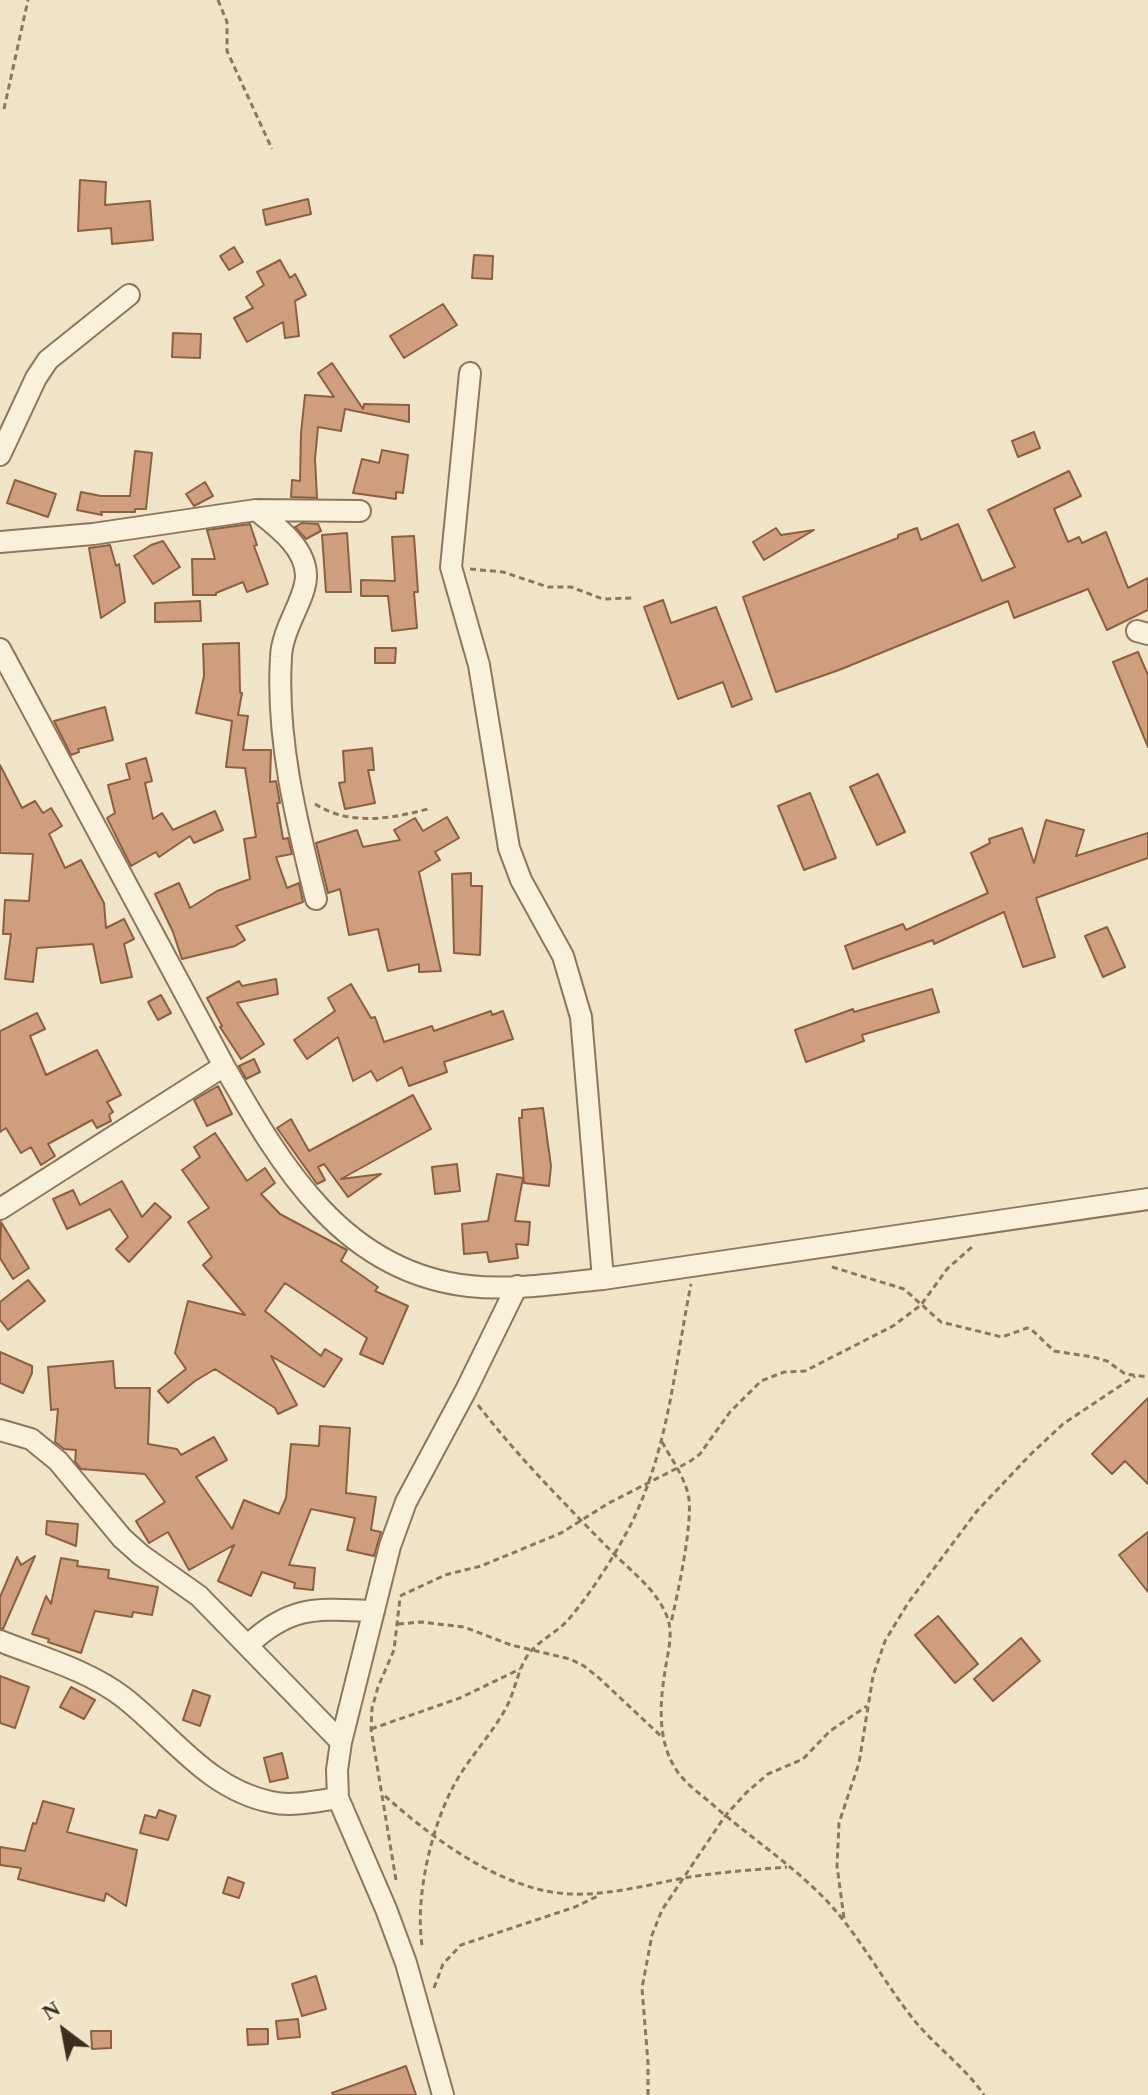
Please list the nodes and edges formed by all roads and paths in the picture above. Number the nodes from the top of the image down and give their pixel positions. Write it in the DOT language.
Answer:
graph roads {
  1 [pos="28,0"];
  2 [pos="218,0"];
  3 [pos="4,109"];
  4 [pos="272,149"];
  5 [pos="129,295"];
  6 [pos="470,373"];
  7 [pos="0,455"];
  8 [pos="256,510"];
  9 [pos="360,511"];
  10 [pos="0,542"];
  11 [pos="451,567"];
  12 [pos="632,598"];
  13 [pos="0,649"];
  14 [pos="292,789"];
  15 [pos="428,809"];
  16 [pos="316,899"];
  17 [pos="224,1066"];
  18 [pos="1148,1199"];
  19 [pos="0,1209"];
  20 [pos="1004,1219"];
  21 [pos="695,1265"];
  22 [pos="828,1266"];
  23 [pos="603,1279"];
  24 [pos="517,1286"];
  25 [pos="921,1305"];
  26 [pos="1135,1376"];
  27 [pos="1148,1377"];
  28 [pos="466,1390"];
  29 [pos="0,1430"];
  30 [pos="662,1442"];
  31 [pos="677,1469"];
  32 [pos="649,1481"];
  33 [pos="583,1520"];
  34 [pos="613,1553"];
  35 [pos="402,1586"];
  36 [pos="400,1596"];
  37 [pos="374,1611"];
  38 [pos="398,1624"];
  39 [pos="670,1627"];
  40 [pos="0,1641"];
  41 [pos="248,1645"];
  42 [pos="532,1650"];
  43 [pos="522,1668"];
  44 [pos="867,1706"];
  45 [pos="371,1729"];
  46 [pos="663,1738"];
  47 [pos="341,1742"];
  48 [pos="383,1794"];
  49 [pos="338,1798"];
  50 [pos="725,1816"];
  51 [pos="435,1836"];
  52 [pos="787,1867"];
  53 [pos="685,1878"];
  54 [pos="397,1885"];
  55 [pos="604,1893"];
  56 [pos="845,1922"];
  57 [pos="424,1958"];
  58 [pos="431,2000"];
  59 [pos="443,2095"];
  60 [pos="648,2095"];
  61 [pos="984,2095"];
  1 -- 3 [label="path"];
  2 -- 4 [label="path"];
  5 -- 7 [label="street"];
  6 -- 11 [label="street"];
  8 -- 9 [label="street"];
  8 -- 10 [label="street"];
  8 -- 14 [label="street"];
  11 -- 12 [label="path"];
  11 -- 23 [label="street"];
  13 -- 17 [label="street"];
  14 -- 15 [label="path"];
  14 -- 16 [label="street"];
  17 -- 19 [label="street"];
  17 -- 24 [label="street"];
  18 -- 20 [label="street"];
  20 -- 21 [label="street"];
  20 -- 25 [label="path"];
  21 -- 23 [label="street"];
  21 -- 30 [label="path"];
  22 -- 25 [label="path"];
  23 -- 24 [label="street"];
  24 -- 28 [label="street"];
  25 -- 26 [label="path"];
  25 -- 31 [label="path"];
  26 -- 27 [label="path"];
  26 -- 44 [label="path"];
  28 -- 33 [label="path"];
  28 -- 37 [label="street"];
  29 -- 41 [label="street"];
  30 -- 31 [label="path"];
  30 -- 32 [label="path"];
  31 -- 32 [label="path"];
  31 -- 39 [label="path"];
  32 -- 33 [label="path"];
  32 -- 34 [label="path"];
  33 -- 34 [label="path"];
  33 -- 36 [label="path"];
  34 -- 39 [label="path"];
  34 -- 42 [label="path"];
  35 -- 36 [label="path"];
  36 -- 38 [label="path"];
  37 -- 41 [label="street"];
  37 -- 47 [label="street"];
  38 -- 42 [label="path"];
  38 -- 45 [label="path"];
  39 -- 46 [label="path"];
  40 -- 49 [label="street"];
  41 -- 47 [label="street"];
  42 -- 43 [label="path"];
  42 -- 46 [label="path"];
  43 -- 45 [label="path"];
  43 -- 51 [label="path"];
  44 -- 50 [label="path"];
  44 -- 56 [label="path"];
  45 -- 48 [label="path"];
  46 -- 50 [label="path"];
  47 -- 49 [label="street"];
  48 -- 51 [label="path"];
  48 -- 54 [label="path"];
  49 -- 59 [label="street"];
  50 -- 52 [label="path"];
  50 -- 53 [label="path"];
  51 -- 55 [label="path"];
  51 -- 57 [label="path"];
  52 -- 53 [label="path"];
  52 -- 56 [label="path"];
  53 -- 55 [label="path"];
  53 -- 60 [label="path"];
  55 -- 58 [label="path"];
  56 -- 61 [label="path"];
}
